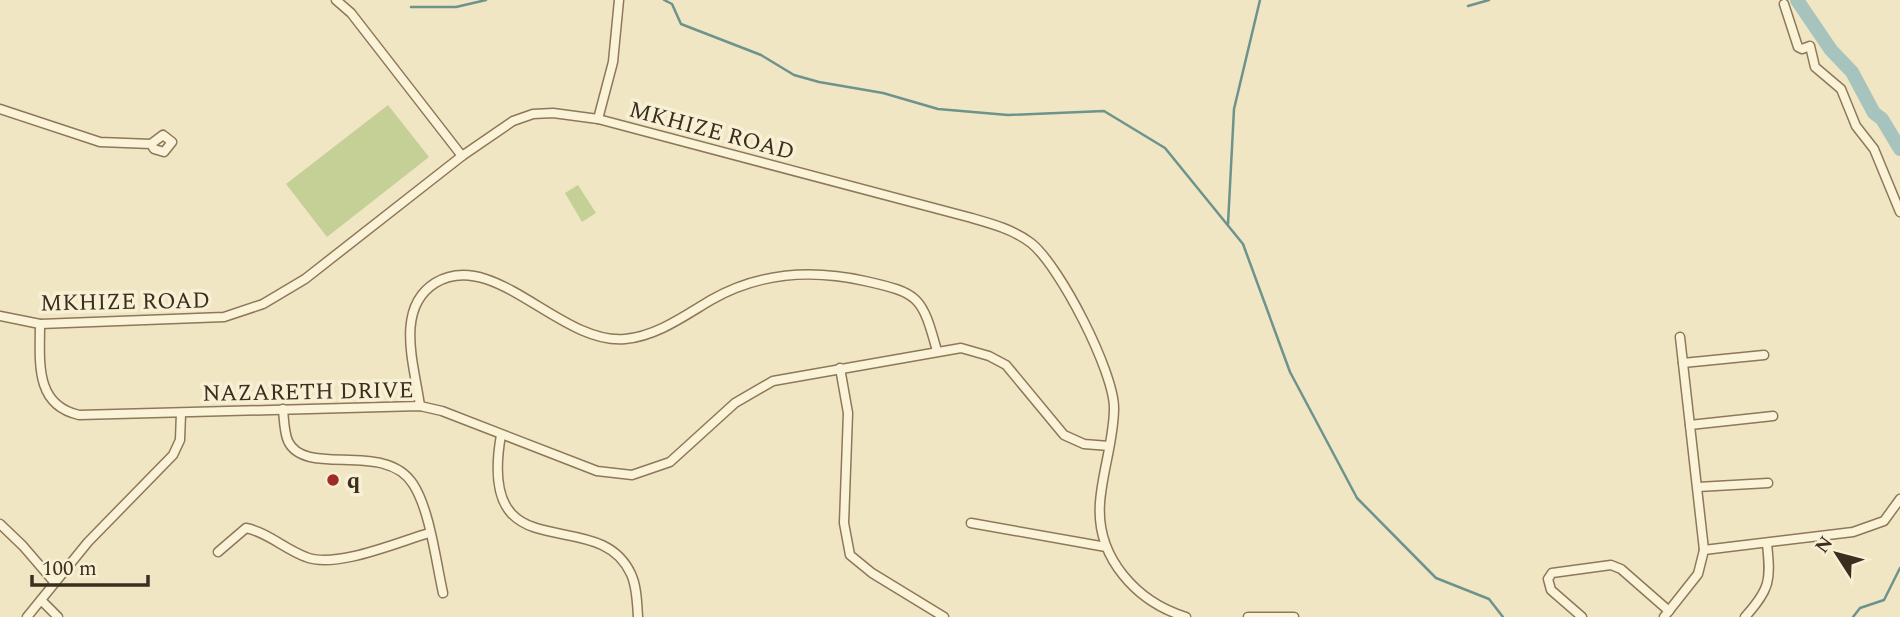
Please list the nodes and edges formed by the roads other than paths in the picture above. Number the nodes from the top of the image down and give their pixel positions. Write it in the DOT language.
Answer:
graph roads {
  1 [pos="336,0"];
  2 [pos="619,0"];
  3 [pos="1784,4"];
  4 [pos="0,109"];
  5 [pos="598,119"];
  6 [pos="151,144"];
  7 [pos="462,156"];
  8 [pos="1900,212"];
  9 [pos="0,317"];
  10 [pos="40,324"];
  11 [pos="1680,337"];
  12 [pos="937,351"];
  13 [pos="1764,355"];
  14 [pos="1683,363"];
  15 [pos="840,368"];
  16 [pos="420,406"];
  17 [pos="283,409"];
  18 [pos="181,414"];
  19 [pos="1773,416"];
  20 [pos="1690,425"];
  21 [pos="501,435"];
  22 [pos="1110,446"];
  23 [pos="1768,483"];
  24 [pos="1698,487"];
  25 [pos="1900,499"];
  26 [pos="971,523"];
  27 [pos="0,524"];
  28 [pos="429,533"];
  29 [pos="1767,544"];
  30 [pos="1106,547"];
  31 [pos="1704,550"];
  32 [pos="218,552"];
  33 [pos="54,582"];
  34 [pos="443,593"];
  35 [pos="41,600"];
  36 [pos="1666,614"];
  37 [pos="27,617"];
  38 [pos="58,617"];
  39 [pos="638,617"];
  40 [pos="944,617"];
  41 [pos="1186,617"];
  42 [pos="1248,617"];
  43 [pos="1294,617"];
  44 [pos="1582,617"];
  45 [pos="1745,617"];
  1 -- 7 [label="street"];
  2 -- 5 [label="street"];
  3 -- 8 [label="street"];
  4 -- 6 [label="street"];
  5 -- 7 [label="street, MKHIZE ROAD"];
  5 -- 22 [label="street, MKHIZE ROAD"];
  7 -- 10 [label="street, MKHIZE ROAD"];
  9 -- 10 [label="street, MKHIZE ROAD"];
  10 -- 18 [label="street, NAZARETH DRIVE"];
  11 -- 14 [label="street"];
  12 -- 15 [label="street, NAZARETH DRIVE"];
  12 -- 16 [label="street"];
  12 -- 22 [label="street, NAZARETH DRIVE"];
  13 -- 14 [label="street"];
  14 -- 20 [label="street"];
  15 -- 21 [label="street, NAZARETH DRIVE"];
  15 -- 40 [label="street"];
  16 -- 17 [label="street, NAZARETH DRIVE"];
  16 -- 21 [label="street, NAZARETH DRIVE"];
  17 -- 18 [label="street, NAZARETH DRIVE"];
  17 -- 28 [label="street"];
  18 -- 33 [label="street"];
  19 -- 20 [label="street"];
  20 -- 24 [label="street"];
  21 -- 39 [label="street"];
  22 -- 30 [label="street, MKHIZE ROAD"];
  23 -- 24 [label="street"];
  24 -- 31 [label="street"];
  25 -- 29 [label="street"];
  26 -- 30 [label="street"];
  27 -- 33 [label="street"];
  28 -- 32 [label="street"];
  28 -- 34 [label="street"];
  29 -- 31 [label="street"];
  29 -- 45 [label="street"];
  30 -- 41 [label="street, MKHIZE ROAD"];
  31 -- 36 [label="street"];
  33 -- 35 [label="street"];
  35 -- 37 [label="street"];
  35 -- 38 [label="street"];
  36 -- 44 [label="street"];
  42 -- 43 [label="street"];
}
